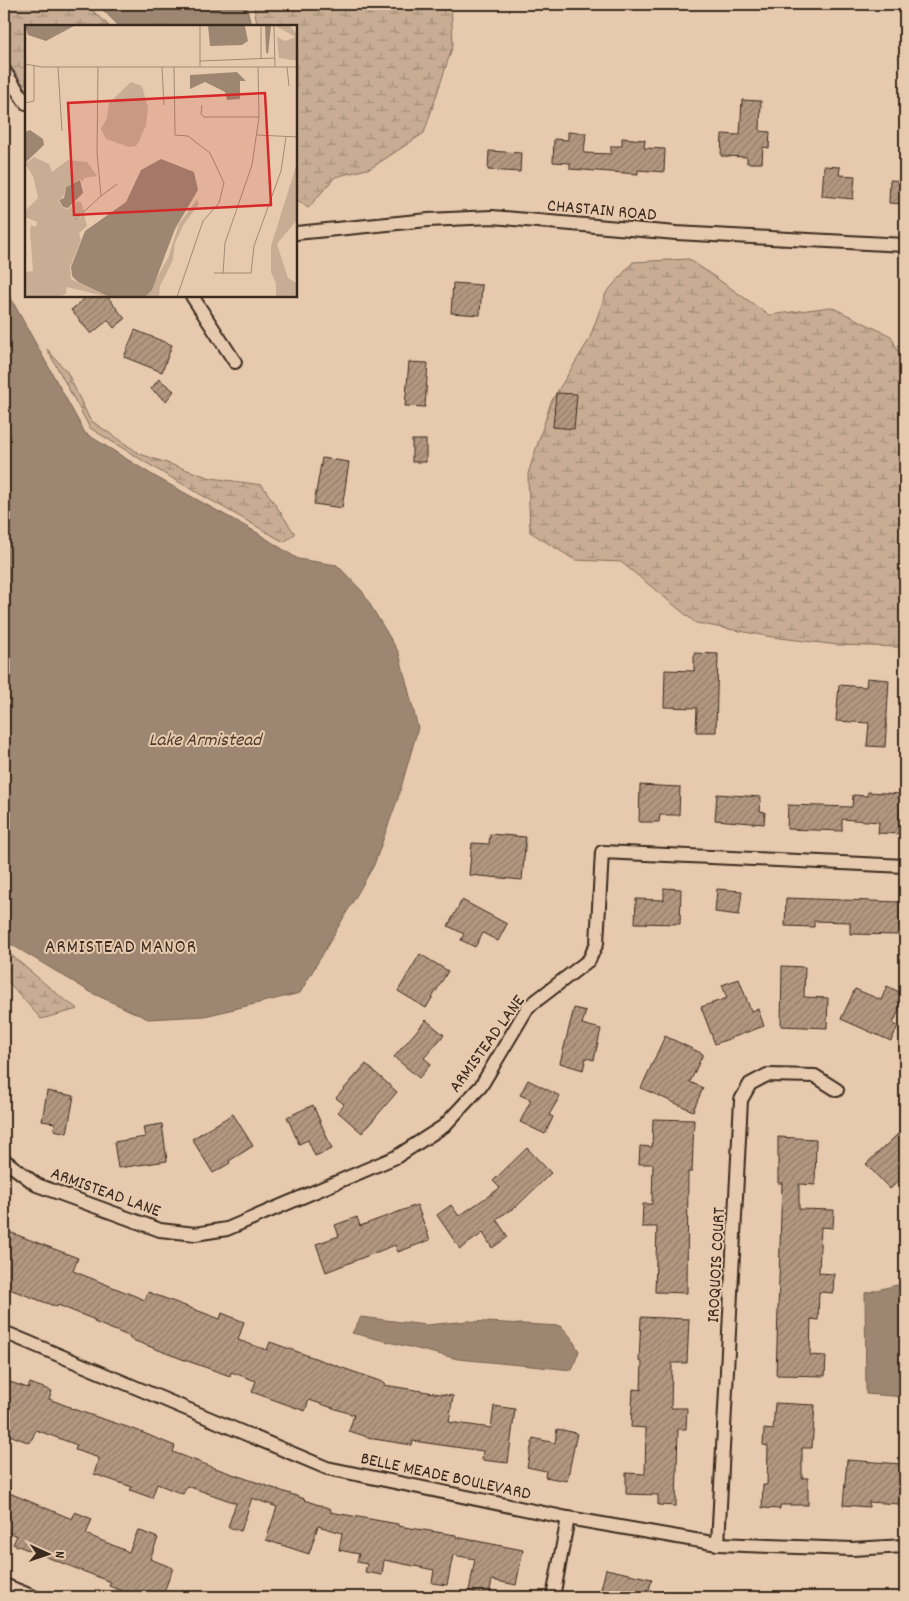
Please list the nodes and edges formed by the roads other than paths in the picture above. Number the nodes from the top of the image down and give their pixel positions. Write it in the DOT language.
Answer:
graph roads {
  1 [pos="4,71"];
  2 [pos="25,102"];
  3 [pos="298,233"];
  4 [pos="905,245"];
  5 [pos="193,298"];
  6 [pos="235,362"];
  7 [pos="905,866"];
  8 [pos="837,1090"];
  9 [pos="4,1160"];
  10 [pos="4,1332"];
  11 [pos="568,1518"];
  12 [pos="718,1544"];
  13 [pos="905,1546"];
  14 [pos="4,1585"];
  15 [pos="34,1597"];
  16 [pos="552,1597"];
  1 -- 2 [label="street"];
  3 -- 4 [label="street, CHASTAIN ROAD"];
  5 -- 6 [label="street"];
  7 -- 9 [label="street, ARMISTEAD LANE"];
  8 -- 12 [label="street, IROQUOIS COURT"];
  10 -- 11 [label="street, BELLE MEADE BOULEVARD"];
  11 -- 12 [label="street, BELLE MEADE BOULEVARD"];
  11 -- 16 [label="street"];
  12 -- 13 [label="street, BELLE MEADE BOULEVARD"];
  14 -- 15 [label="street"];
}
